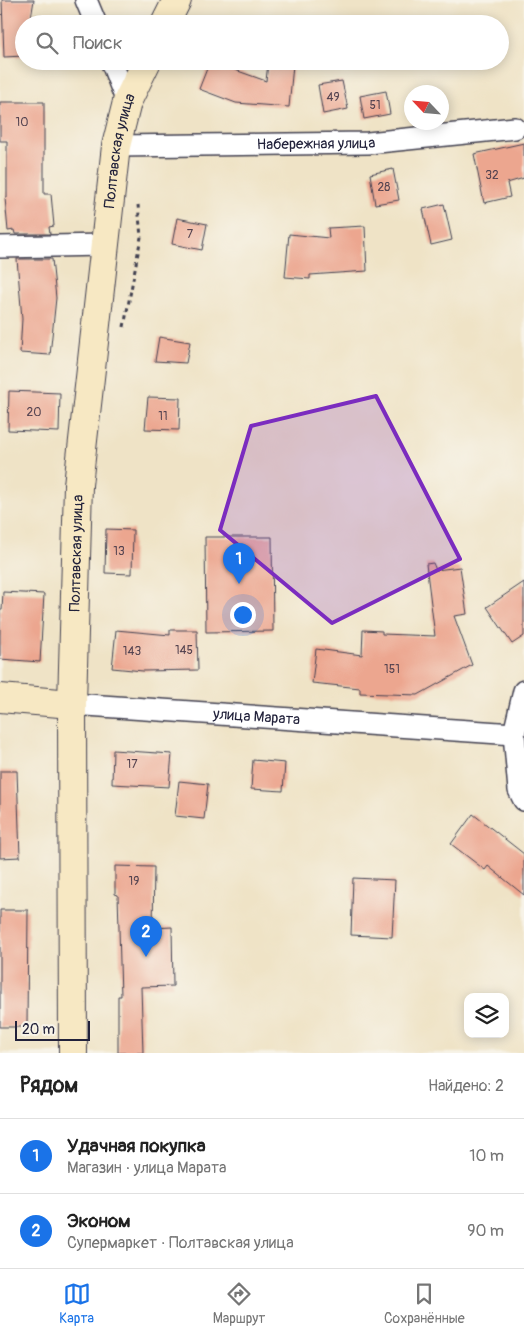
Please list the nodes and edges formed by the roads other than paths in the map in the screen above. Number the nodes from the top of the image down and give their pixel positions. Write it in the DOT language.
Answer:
graph roads {
  1 [pos="86,0"];
  2 [pos="177,0"];
  3 [pos="92,15"];
  4 [pos="170,15"];
  5 [pos="114,70"];
  6 [pos="143,70"];
  7 [pos="127,102"];
  8 [pos="515,128"];
  9 [pos="116,146"];
  10 [pos="105,245"];
  11 [pos="0,247"];
  12 [pos="524,691"];
  13 [pos="0,698"];
  14 [pos="72,704"];
  15 [pos="514,734"];
  16 [pos="524,800"];
  17 [pos="73,1053"];
  1 -- 3 [label="street"];
  2 -- 4 [label="street"];
  5 -- 7 [label="street"];
  6 -- 7 [label="street, Полтавская улица"];
  7 -- 9 [label="street, Полтавская улица"];
  8 -- 9 [label="street, Набережная улица"];
  9 -- 10 [label="street, Полтавская улица"];
  10 -- 11 [label="street"];
  10 -- 14 [label="street, Полтавская улица"];
  12 -- 15 [label="street"];
  13 -- 14 [label="street, улица Марата"];
  14 -- 15 [label="street, улица Марата"];
  14 -- 17 [label="street, Полтавская улица"];
  15 -- 16 [label="street"];
}
